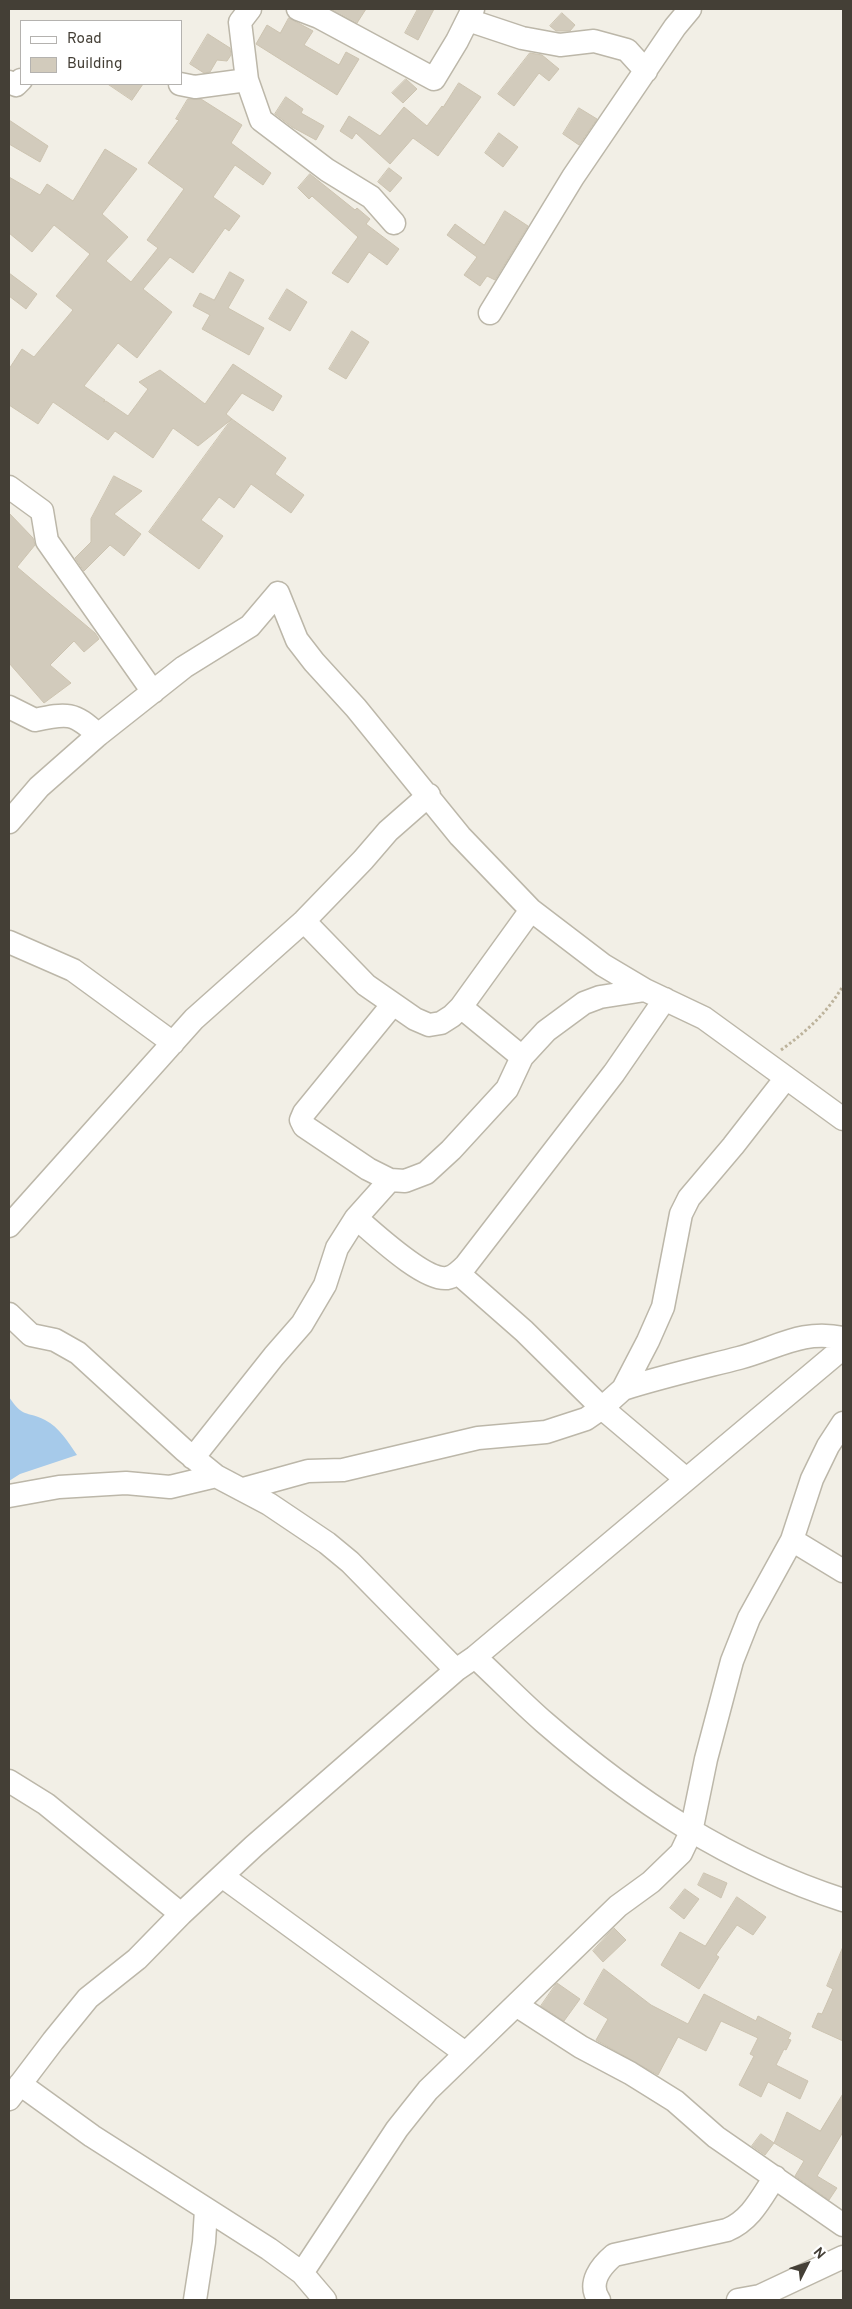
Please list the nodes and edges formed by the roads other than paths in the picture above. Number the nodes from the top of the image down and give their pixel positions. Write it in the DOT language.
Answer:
graph roads {
  1 [pos="250,9"];
  2 [pos="298,9"];
  3 [pos="690,9"];
  4 [pos="470,14"];
  5 [pos="646,71"];
  6 [pos="247,80"];
  7 [pos="20,81"];
  8 [pos="9,82"];
  9 [pos="182,84"];
  10 [pos="394,223"];
  11 [pos="490,313"];
  12 [pos="9,487"];
  13 [pos="153,692"];
  14 [pos="9,708"];
  15 [pos="98,735"];
  16 [pos="430,796"];
  17 [pos="9,822"];
  18 [pos="531,910"];
  19 [pos="304,922"];
  20 [pos="9,942"];
  21 [pos="655,994"];
  22 [pos="394,1004"];
  23 [pos="462,1007"];
  24 [pos="173,1043"];
  25 [pos="522,1058"];
  26 [pos="786,1078"];
  27 [pos="843,1119"];
  28 [pos="390,1180"];
  29 [pos="356,1218"];
  30 [pos="9,1226"];
  31 [pos="458,1273"];
  32 [pos="9,1314"];
  33 [pos="843,1338"];
  34 [pos="843,1348"];
  35 [pos="623,1388"];
  36 [pos="602,1408"];
  37 [pos="843,1423"];
  38 [pos="193,1458"];
  39 [pos="216,1476"];
  40 [pos="686,1480"];
  41 [pos="243,1489"];
  42 [pos="9,1496"];
  43 [pos="792,1540"];
  44 [pos="843,1571"];
  45 [pos="475,1657"];
  46 [pos="456,1670"];
  47 [pos="9,1781"];
  48 [pos="691,1832"];
  49 [pos="222,1876"];
  50 [pos="843,1900"];
  51 [pos="181,1914"];
  52 [pos="516,2005"];
  53 [pos="465,2053"];
  54 [pos="15,2091"];
  55 [pos="775,2178"];
  56 [pos="206,2210"];
  57 [pos="843,2225"];
  58 [pos="843,2257"];
  59 [pos="302,2273"];
  60 [pos="195,2300"];
  61 [pos="325,2300"];
  62 [pos="599,2300"];
  63 [pos="738,2300"];
  1 -- 6 [label="street"];
  2 -- 4 [label="street"];
  3 -- 5 [label="street"];
  4 -- 5 [label="street"];
  5 -- 11 [label="street"];
  6 -- 9 [label="street"];
  6 -- 10 [label="street"];
  7 -- 8 [label="street"];
  12 -- 13 [label="street"];
  13 -- 15 [label="street"];
  13 -- 16 [label="street"];
  14 -- 15 [label="street"];
  15 -- 17 [label="street"];
  16 -- 18 [label="street"];
  16 -- 19 [label="street"];
  18 -- 21 [label="street"];
  18 -- 23 [label="street"];
  19 -- 22 [label="street"];
  19 -- 24 [label="street"];
  20 -- 24 [label="street"];
  21 -- 25 [label="street"];
  21 -- 26 [label="street"];
  21 -- 31 [label="street"];
  22 -- 23 [label="street"];
  22 -- 28 [label="street"];
  23 -- 25 [label="street"];
  24 -- 30 [label="street"];
  25 -- 28 [label="street"];
  26 -- 27 [label="street"];
  26 -- 35 [label="street"];
  28 -- 29 [label="street"];
  29 -- 31 [label="street"];
  29 -- 38 [label="street"];
  31 -- 36 [label="street"];
  32 -- 38 [label="street"];
  33 -- 35 [label="street"];
  34 -- 40 [label="street"];
  35 -- 36 [label="street"];
  36 -- 40 [label="street"];
  36 -- 41 [label="street"];
  37 -- 43 [label="street"];
  38 -- 39 [label="street"];
  39 -- 41 [label="street"];
  39 -- 42 [label="street"];
  40 -- 45 [label="street"];
  41 -- 46 [label="street"];
  43 -- 44 [label="street"];
  43 -- 48 [label="street"];
  45 -- 46 [label="street"];
  45 -- 48 [label="street"];
  46 -- 49 [label="street"];
  47 -- 51 [label="street"];
  48 -- 50 [label="street"];
  48 -- 52 [label="street"];
  49 -- 51 [label="street"];
  49 -- 53 [label="street"];
  51 -- 54 [label="street"];
  52 -- 53 [label="street"];
  52 -- 55 [label="street"];
  53 -- 59 [label="street"];
  54 -- 56 [label="street"];
  55 -- 57 [label="street"];
  55 -- 62 [label="street"];
  56 -- 59 [label="street"];
  56 -- 60 [label="street"];
  58 -- 63 [label="street"];
  59 -- 61 [label="street"];
}
